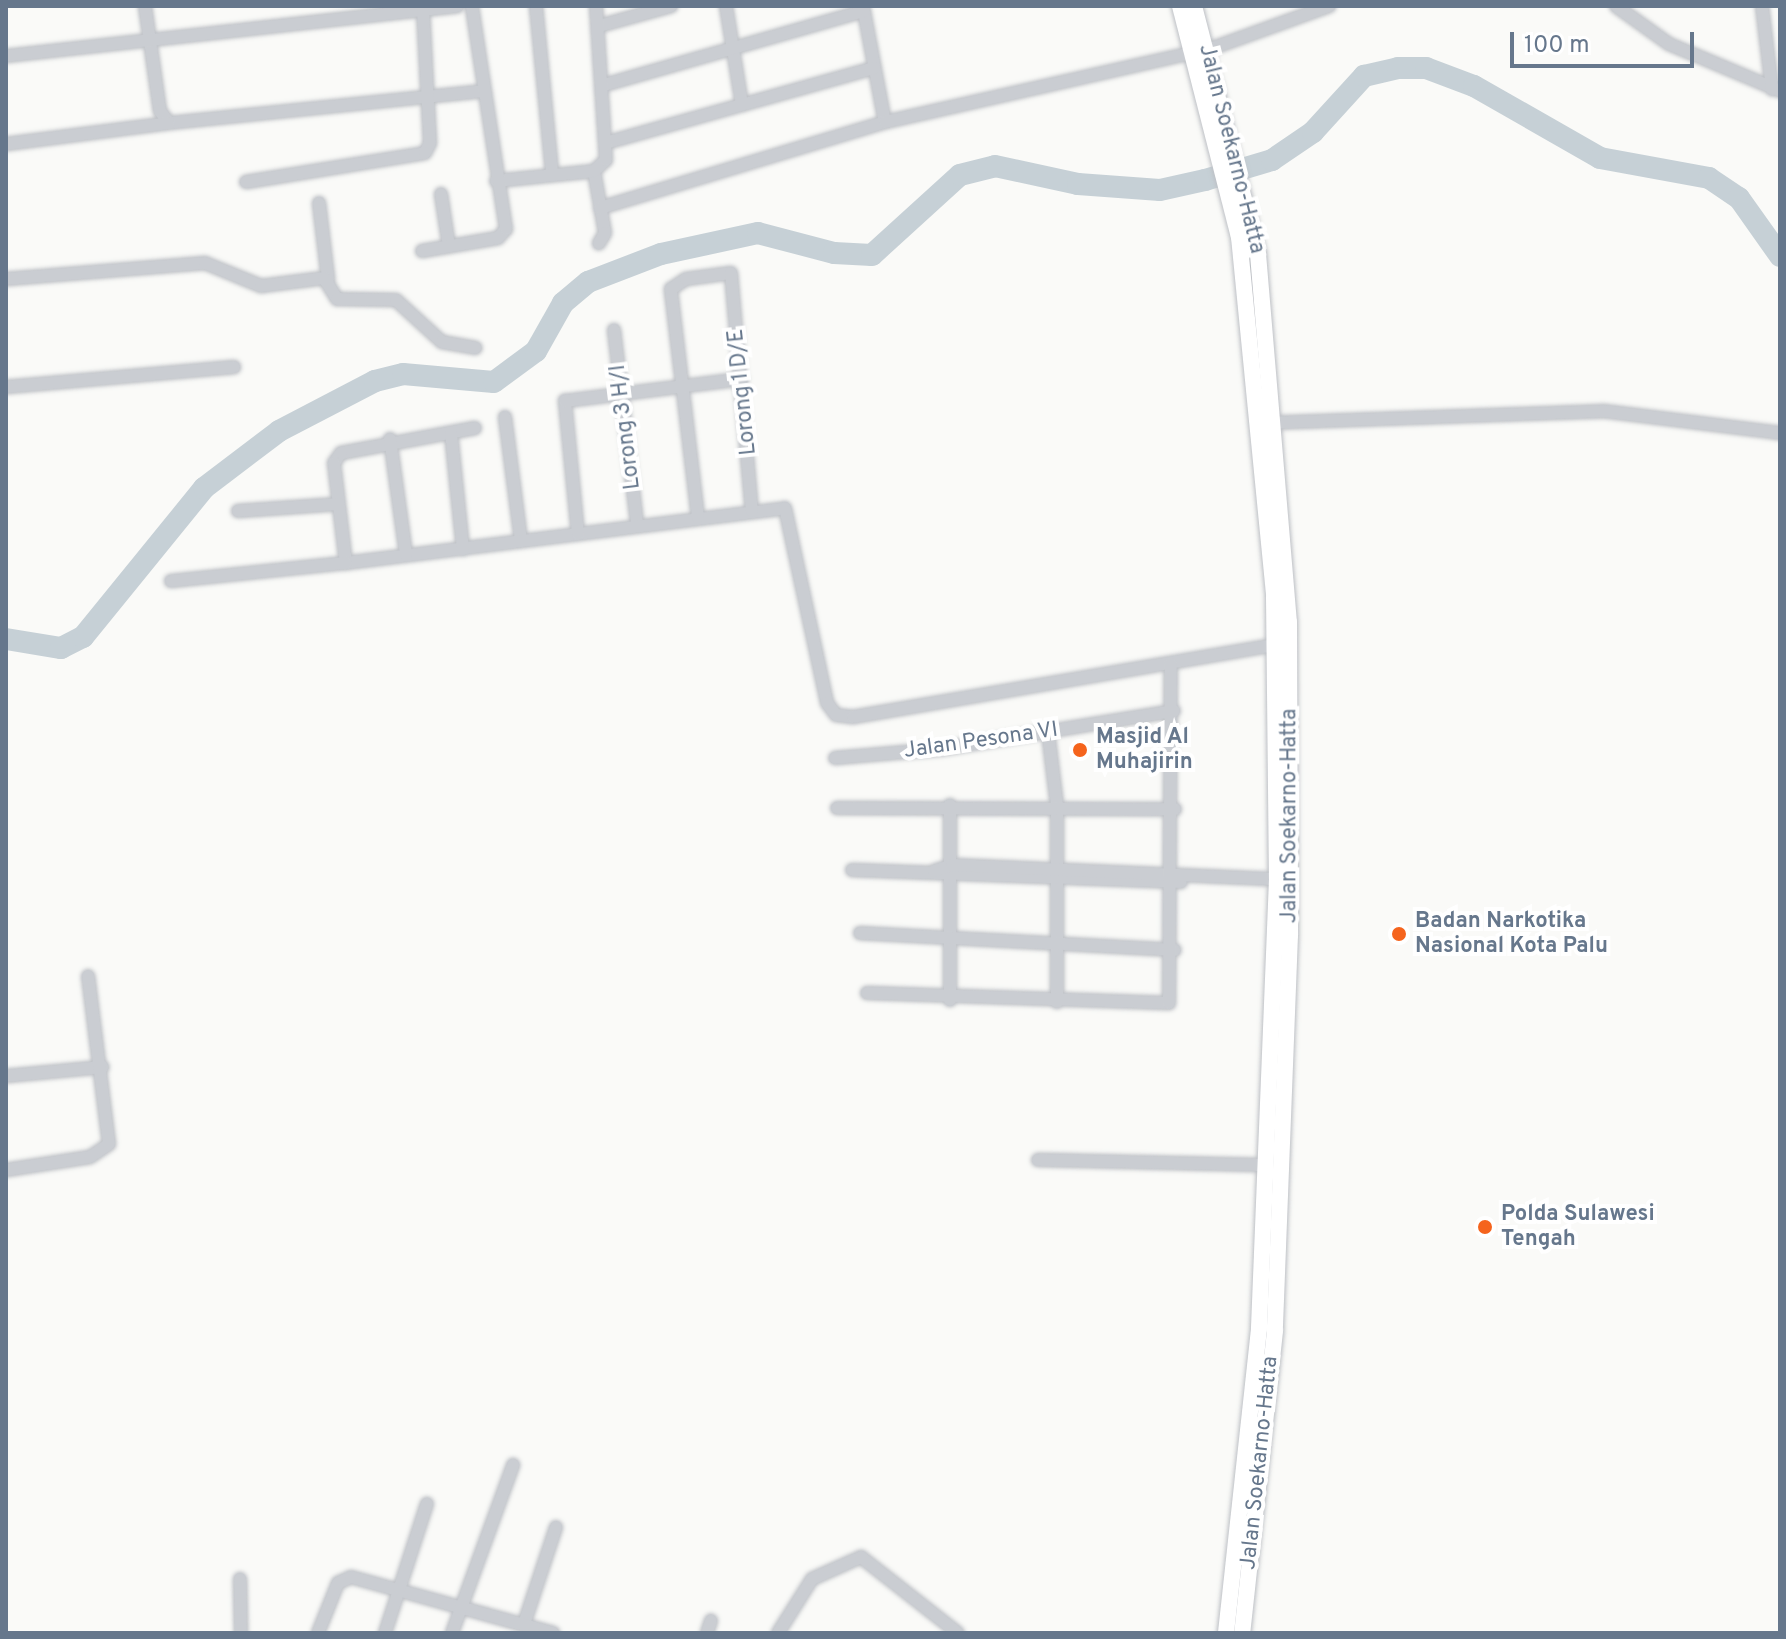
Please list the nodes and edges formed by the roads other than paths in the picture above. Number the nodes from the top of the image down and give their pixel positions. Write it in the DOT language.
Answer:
graph roads {
  1 [pos="145,6"];
  2 [pos="457,6"];
  3 [pos="472,6"];
  4 [pos="536,6"];
  5 [pos="596,6"];
  6 [pos="726,6"];
  7 [pos="1180,6"];
  8 [pos="1194,6"];
  9 [pos="1329,6"];
  10 [pos="1616,6"];
  11 [pos="1762,6"];
  12 [pos="664,7"];
  13 [pos="863,9"];
  14 [pos="1306,10"];
  15 [pos="423,11"];
  16 [pos="599,26"];
  17 [pos="150,39"];
  18 [pos="732,49"];
  19 [pos="1201,51"];
  20 [pos="6,56"];
  21 [pos="874,68"];
  22 [pos="604,85"];
  23 [pos="1776,90"];
  24 [pos="484,91"];
  25 [pos="427,96"];
  26 [pos="742,105"];
  27 [pos="885,122"];
  28 [pos="169,123"];
  29 [pos="609,142"];
  30 [pos="6,144"];
  31 [pos="594,171"];
  32 [pos="552,172"];
  33 [pos="496,181"];
  34 [pos="246,182"];
  35 [pos="441,194"];
  36 [pos="319,203"];
  37 [pos="600,208"];
  38 [pos="599,243"];
  39 [pos="449,246"];
  40 [pos="422,251"];
  41 [pos="6,279"];
  42 [pos="328,279"];
  43 [pos="614,330"];
  44 [pos="475,348"];
  45 [pos="234,367"];
  46 [pos="742,379"];
  47 [pos="6,387"];
  48 [pos="683,389"];
  49 [pos="622,397"];
  50 [pos="505,417"];
  51 [pos="1266,423"];
  52 [pos="475,428"];
  53 [pos="451,433"];
  54 [pos="1780,433"];
  55 [pos="390,439"];
  56 [pos="339,504"];
  57 [pos="238,511"];
  58 [pos="752,511"];
  59 [pos="698,517"];
  60 [pos="637,524"];
  61 [pos="578,534"];
  62 [pos="521,541"];
  63 [pos="463,549"];
  64 [pos="406,555"];
  65 [pos="346,563"];
  66 [pos="171,581"];
  67 [pos="1275,645"];
  68 [pos="1171,664"];
  69 [pos="1174,711"];
  70 [pos="1048,732"];
  71 [pos="835,758"];
  72 [pos="1284,804"];
  73 [pos="950,805"];
  74 [pos="1057,805"];
  75 [pos="837,808"];
  76 [pos="1175,809"];
  77 [pos="852,870"];
  78 [pos="950,870"];
  79 [pos="1058,875"];
  80 [pos="1277,879"];
  81 [pos="1174,880"];
  82 [pos="860,933"];
  83 [pos="949,936"];
  84 [pos="1059,941"];
  85 [pos="1175,950"];
  86 [pos="88,976"];
  87 [pos="867,993"];
  88 [pos="950,1000"];
  89 [pos="1057,1002"];
  90 [pos="103,1067"];
  91 [pos="6,1076"];
  92 [pos="1276,1119"];
  93 [pos="1038,1160"];
  94 [pos="1266,1165"];
  95 [pos="6,1170"];
  96 [pos="513,1465"];
  97 [pos="427,1504"];
  98 [pos="556,1527"];
  99 [pos="1242,1564"];
  100 [pos="240,1579"];
  101 [pos="398,1596"];
  102 [pos="460,1611"];
  103 [pos="518,1627"];
  104 [pos="241,1633"];
  105 [pos="318,1633"];
  106 [pos="385,1633"];
  107 [pos="452,1633"];
  108 [pos="553,1633"];
  109 [pos="778,1633"];
  110 [pos="958,1633"];
  111 [pos="1226,1633"];
  112 [pos="1242,1633"];
  1 -- 17 [label="street"];
  2 -- 15 [label="street"];
  3 -- 24 [label="street"];
  4 -- 32 [label="street"];
  5 -- 16 [label="street"];
  6 -- 18 [label="street"];
  7 -- 19 [label="main road, Jalan Soekarno-Hatta"];
  8 -- 19 [label="main road, Jalan Soekarno-Hatta"];
  9 -- 14 [label="street"];
  10 -- 23 [label="street"];
  11 -- 23 [label="street"];
  12 -- 16 [label="street"];
  13 -- 18 [label="street"];
  13 -- 21 [label="street"];
  14 -- 19 [label="street"];
  15 -- 17 [label="street"];
  15 -- 25 [label="street"];
  16 -- 22 [label="street"];
  17 -- 20 [label="street"];
  17 -- 28 [label="street"];
  18 -- 22 [label="street"];
  18 -- 26 [label="street"];
  19 -- 27 [label="street"];
  19 -- 51 [label="main road, Jalan Soekarno-Hatta"];
  21 -- 26 [label="street"];
  21 -- 27 [label="street"];
  22 -- 29 [label="street"];
  24 -- 25 [label="street"];
  24 -- 33 [label="street"];
  25 -- 28 [label="street"];
  25 -- 34 [label="street"];
  26 -- 29 [label="street"];
  27 -- 37 [label="street"];
  28 -- 30 [label="street"];
  29 -- 31 [label="street"];
  31 -- 32 [label="street"];
  31 -- 37 [label="street"];
  32 -- 33 [label="street"];
  33 -- 39 [label="street"];
  35 -- 39 [label="street"];
  36 -- 42 [label="street"];
  37 -- 38 [label="street"];
  39 -- 40 [label="street"];
  41 -- 42 [label="street"];
  42 -- 44 [label="street"];
  43 -- 49 [label="street, Lorong 3 H/I"];
  45 -- 47 [label="street"];
  46 -- 48 [label="street"];
  46 -- 48 [label="street, Lorong 1 D/E"];
  46 -- 58 [label="street, Lorong 1 D/E"];
  48 -- 49 [label="street"];
  48 -- 59 [label="street"];
  49 -- 60 [label="street, Lorong 3 H/I"];
  49 -- 61 [label="street"];
  50 -- 62 [label="street"];
  51 -- 54 [label="street"];
  51 -- 67 [label="main road, Jalan Soekarno-Hatta"];
  51 -- 72 [label="main road, Jalan Soekarno-Hatta"];
  52 -- 53 [label="street"];
  53 -- 55 [label="street"];
  53 -- 63 [label="street"];
  55 -- 56 [label="street"];
  55 -- 64 [label="street"];
  56 -- 57 [label="street"];
  56 -- 65 [label="street"];
  58 -- 59 [label="street"];
  58 -- 68 [label="street"];
  59 -- 60 [label="street"];
  60 -- 61 [label="street"];
  61 -- 62 [label="street"];
  62 -- 63 [label="street"];
  63 -- 64 [label="street"];
  64 -- 65 [label="street"];
  65 -- 66 [label="street"];
  67 -- 68 [label="street"];
  67 -- 72 [label="main road, Jalan Soekarno-Hatta"];
  68 -- 69 [label="street"];
  69 -- 70 [label="street, Jalan Pesona VI"];
  69 -- 76 [label="street"];
  70 -- 71 [label="street, Jalan Pesona VI"];
  70 -- 74 [label="street"];
  72 -- 80 [label="main road, Jalan Soekarno-Hatta"];
  72 -- 92 [label="main road, Jalan Soekarno-Hatta"];
  73 -- 74 [label="street"];
  73 -- 75 [label="street"];
  73 -- 78 [label="street"];
  74 -- 76 [label="street"];
  74 -- 79 [label="street"];
  76 -- 81 [label="street"];
  77 -- 78 [label="street"];
  78 -- 79 [label="street"];
  78 -- 83 [label="street"];
  79 -- 81 [label="street"];
  79 -- 84 [label="street"];
  80 -- 81 [label="street"];
  80 -- 92 [label="main road, Jalan Soekarno-Hatta"];
  81 -- 85 [label="street"];
  82 -- 83 [label="street"];
  83 -- 84 [label="street"];
  83 -- 88 [label="street"];
  84 -- 85 [label="street"];
  84 -- 89 [label="street"];
  85 -- 89 [label="street"];
  86 -- 90 [label="street"];
  87 -- 88 [label="street"];
  88 -- 89 [label="street"];
  90 -- 91 [label="street"];
  90 -- 95 [label="street"];
  92 -- 94 [label="main road, Jalan Soekarno-Hatta"];
  92 -- 99 [label="main road, Jalan Soekarno-Hatta"];
  93 -- 94 [label="street"];
  94 -- 99 [label="main road, Jalan Soekarno-Hatta"];
  96 -- 102 [label="street"];
  97 -- 101 [label="street"];
  98 -- 103 [label="street"];
  99 -- 111 [label="main road, Jalan Soekarno-Hatta"];
  99 -- 112 [label="main road, Jalan Soekarno-Hatta"];
  100 -- 104 [label="street"];
  101 -- 102 [label="street"];
  101 -- 105 [label="street"];
  101 -- 106 [label="street"];
  102 -- 103 [label="street"];
  102 -- 107 [label="street"];
  103 -- 108 [label="street"];
  109 -- 110 [label="street"];
}
